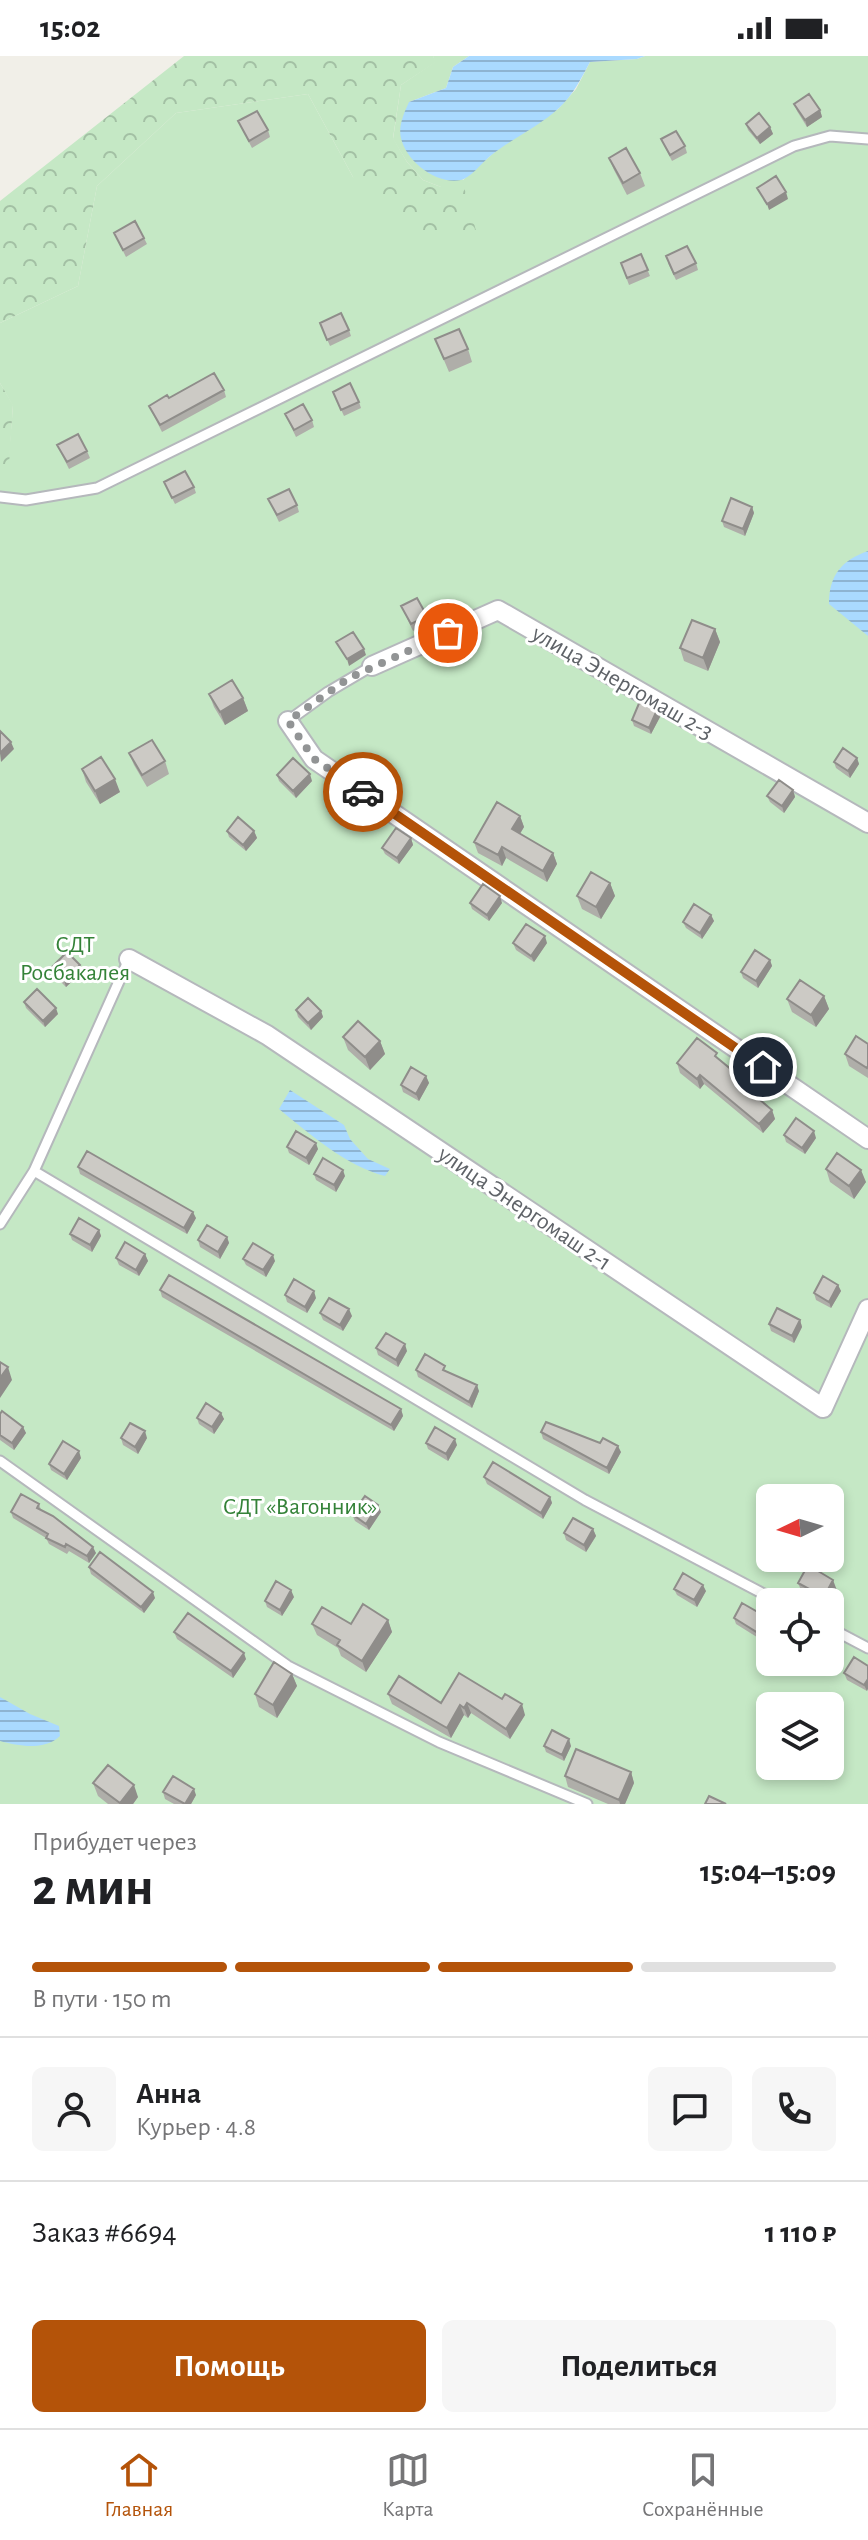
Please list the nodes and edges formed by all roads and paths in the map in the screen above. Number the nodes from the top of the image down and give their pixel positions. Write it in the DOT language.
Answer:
graph roads {
  1 [pos="868,139"];
  2 [pos="0,497"];
  3 [pos="372,666"];
  4 [pos="288,721"];
  5 [pos="868,823"];
  6 [pos="129,959"];
  7 [pos="868,1139"];
  8 [pos="34,1171"];
  9 [pos="0,1224"];
  10 [pos="868,1309"];
  11 [pos="0,1461"];
  12 [pos="756,1590"];
  13 [pos="844,1635"];
  14 [pos="868,1648"];
  15 [pos="587,1804"];
  1 -- 2 [label="lane"];
  3 -- 4 [label="lane"];
  3 -- 5 [label="street, улица Энергомаш 2-3"];
  4 -- 7 [label="street"];
  6 -- 8 [label="lane"];
  6 -- 10 [label="street, улица Энергомаш 2-1"];
  8 -- 9 [label="lane"];
  8 -- 12 [label="lane"];
  11 -- 15 [label="lane"];
  13 -- 14 [label="lane"];
}
